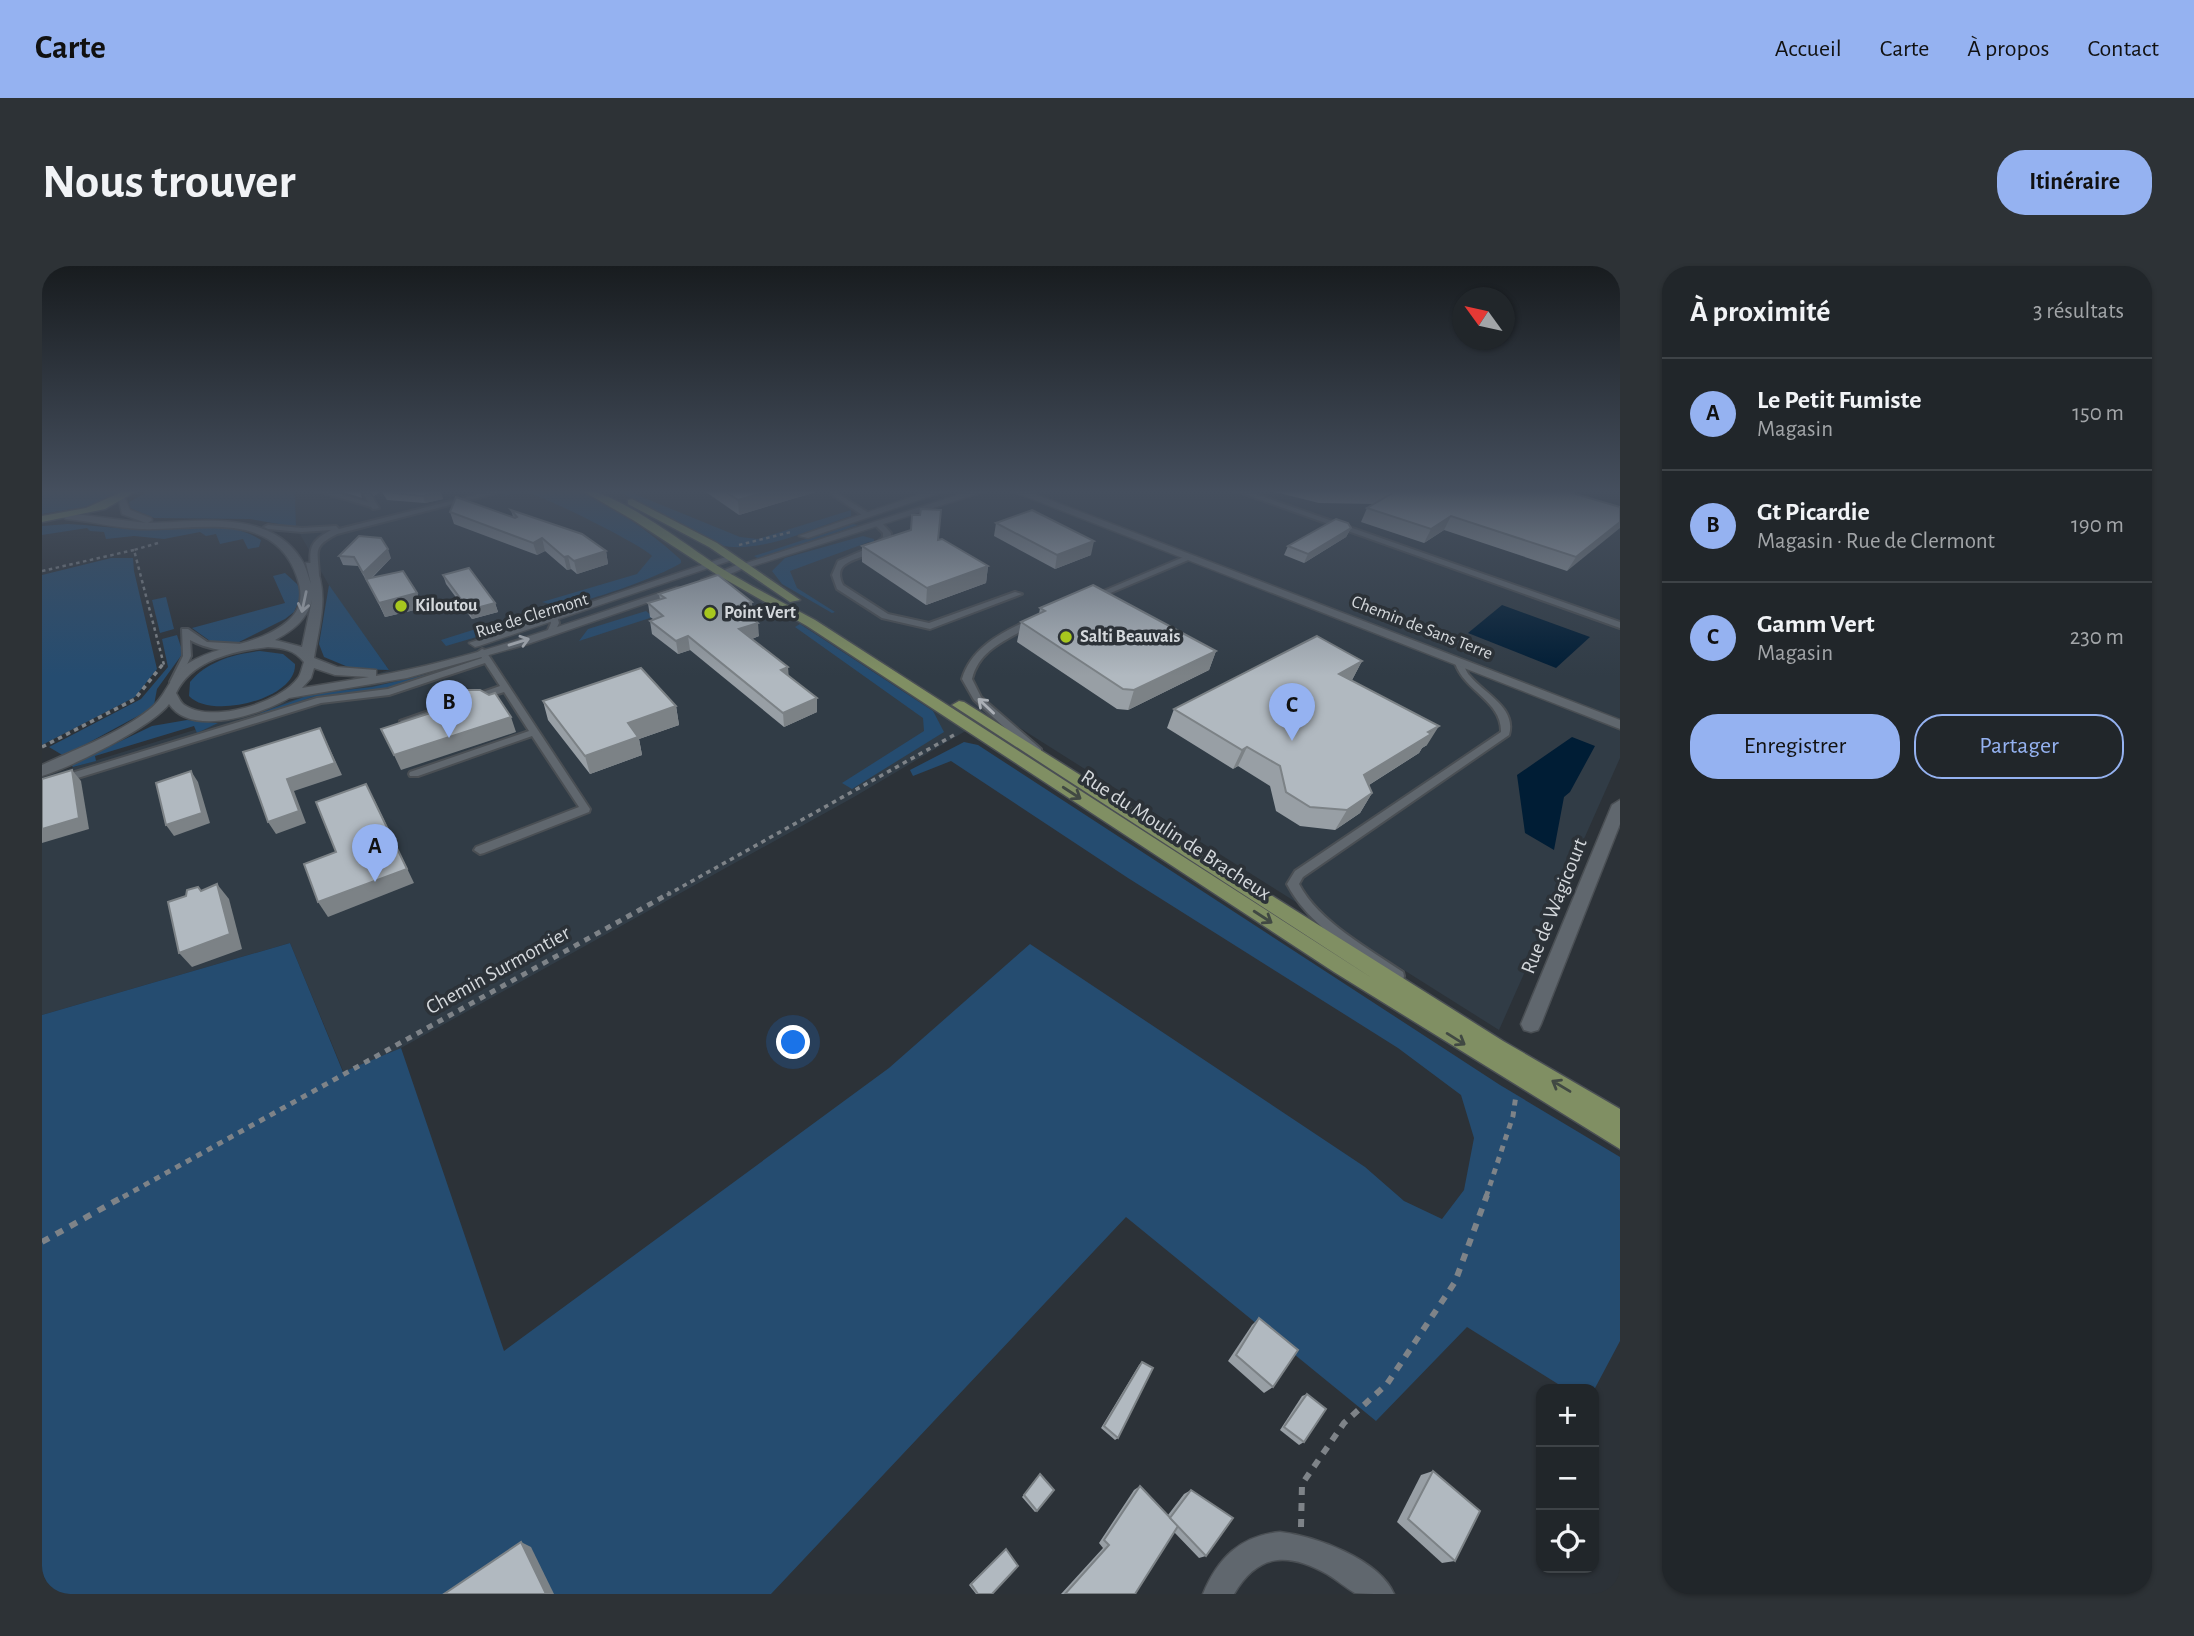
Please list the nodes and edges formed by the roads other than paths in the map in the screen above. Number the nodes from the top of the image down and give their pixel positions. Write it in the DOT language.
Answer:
graph roads {
  1 [pos="292,552"];
  2 [pos="301,552"];
  3 [pos="312,552"];
  4 [pos="684,552"];
  5 [pos="690,552"];
  6 [pos="722,552"];
  7 [pos="766,552"];
  8 [pos="791,552"];
  9 [pos="863,552"];
  10 [pos="1173,552"];
  11 [pos="1412,552"];
  12 [pos="1189,558"];
  13 [pos="738,562"];
  14 [pos="718,570"];
  15 [pos="314,575"];
  16 [pos="666,580"];
  17 [pos="780,591"];
  18 [pos="1018,594"];
  19 [pos="1075,604"];
  20 [pos="553,616"];
  21 [pos="1037,620"];
  22 [pos="1620,625"];
  23 [pos="551,632"];
  24 [pos="248,646"];
  25 [pos="485,656"];
  26 [pos="309,659"];
  27 [pos="1458,663"];
  28 [pos="172,688"];
  29 [pos="505,688"];
  30 [pos="286,695"];
  31 [pos="252,715"];
  32 [pos="203,716"];
  33 [pos="405,722"];
  34 [pos="1620,725"];
  35 [pos="225,729"];
  36 [pos="534,732"];
  37 [pos="87,750"];
  38 [pos="1056,767"];
  39 [pos="42,771"];
  40 [pos="414,774"];
  41 [pos="42,786"];
  42 [pos="1620,806"];
  43 [pos="480,850"];
  44 [pos="1456,1021"];
  45 [pos="1531,1024"];
  46 [pos="1620,1120"];
  47 [pos="1620,1139"];
  48 [pos="1218,1594"];
  49 [pos="1379,1594"];
  1 -- 24 [label="main road, one-way"];
  2 -- 15 [label="main road"];
  3 -- 15 [label="lane"];
  4 -- 16 [label="main road"];
  5 -- 14 [label="main road, Rue du Moulin de Bracheux"];
  6 -- 13 [label="main road, Rue du Moulin de Bracheux"];
  7 -- 13 [label="main road, Rue de Clermont"];
  8 -- 13 [label="main road, Rue de Clermont"];
  8 -- 17 [label="main road"];
  9 -- 18 [label="lane"];
  10 -- 12 [label="main road, Chemin de Sans Terre"];
  11 -- 22 [label="lane"];
  12 -- 19 [label="lane"];
  12 -- 27 [label="main road, Chemin de Sans Terre"];
  13 -- 14 [label="main road, Rue de Clermont"];
  13 -- 17 [label="main road, Rue du Moulin de Bracheux"];
  14 -- 16 [label="main road, Rue de Clermont"];
  14 -- 23 [label="main road, Rue de Clermont"];
  14 -- 47 [label="main road, Rue du Moulin de Bracheux, one-way"];
  15 -- 26 [label="main road"];
  16 -- 20 [label="main road, Rue de Clermont"];
  17 -- 38 [label="main road, Rue du Moulin de Bracheux"];
  20 -- 23 [label="lane"];
  20 -- 26 [label="main road, Rue de Clermont"];
  38 -- 21 [label="lane, one-way"];
  25 -- 23 [label="main road, Rue de Clermont, one-way"];
  24 -- 26 [label="main road, Rue de Clermont"];
  24 -- 28 [label="main road"];
  24 -- 28 [label="lane"];
  25 -- 29 [label="lane"];
  25 -- 30 [label="main road, Rue de Clermont"];
  25 -- 31 [label="lane"];
  26 -- 30 [label="main road"];
  27 -- 34 [label="main road, Chemin de Sans Terre"];
  27 -- 44 [label="lane"];
  28 -- 32 [label="main road"];
  28 -- 37 [label="main road"];
  29 -- 33 [label="lane"];
  29 -- 36 [label="lane"];
  30 -- 31 [label="main road"];
  31 -- 32 [label="main road"];
  31 -- 35 [label="lane"];
  32 -- 35 [label="lane"];
  32 -- 37 [label="main road"];
  35 -- 41 [label="lane"];
  36 -- 40 [label="lane"];
  36 -- 43 [label="lane"];
  37 -- 39 [label="main road"];
  38 -- 44 [label="main road, Rue du Moulin de Bracheux"];
  42 -- 45 [label="main road, Rue de Wagicourt"];
  46 -- 44 [label="main road, Rue du Moulin de Bracheux, one-way"];
  48 -- 49 [label="main road"];
}
